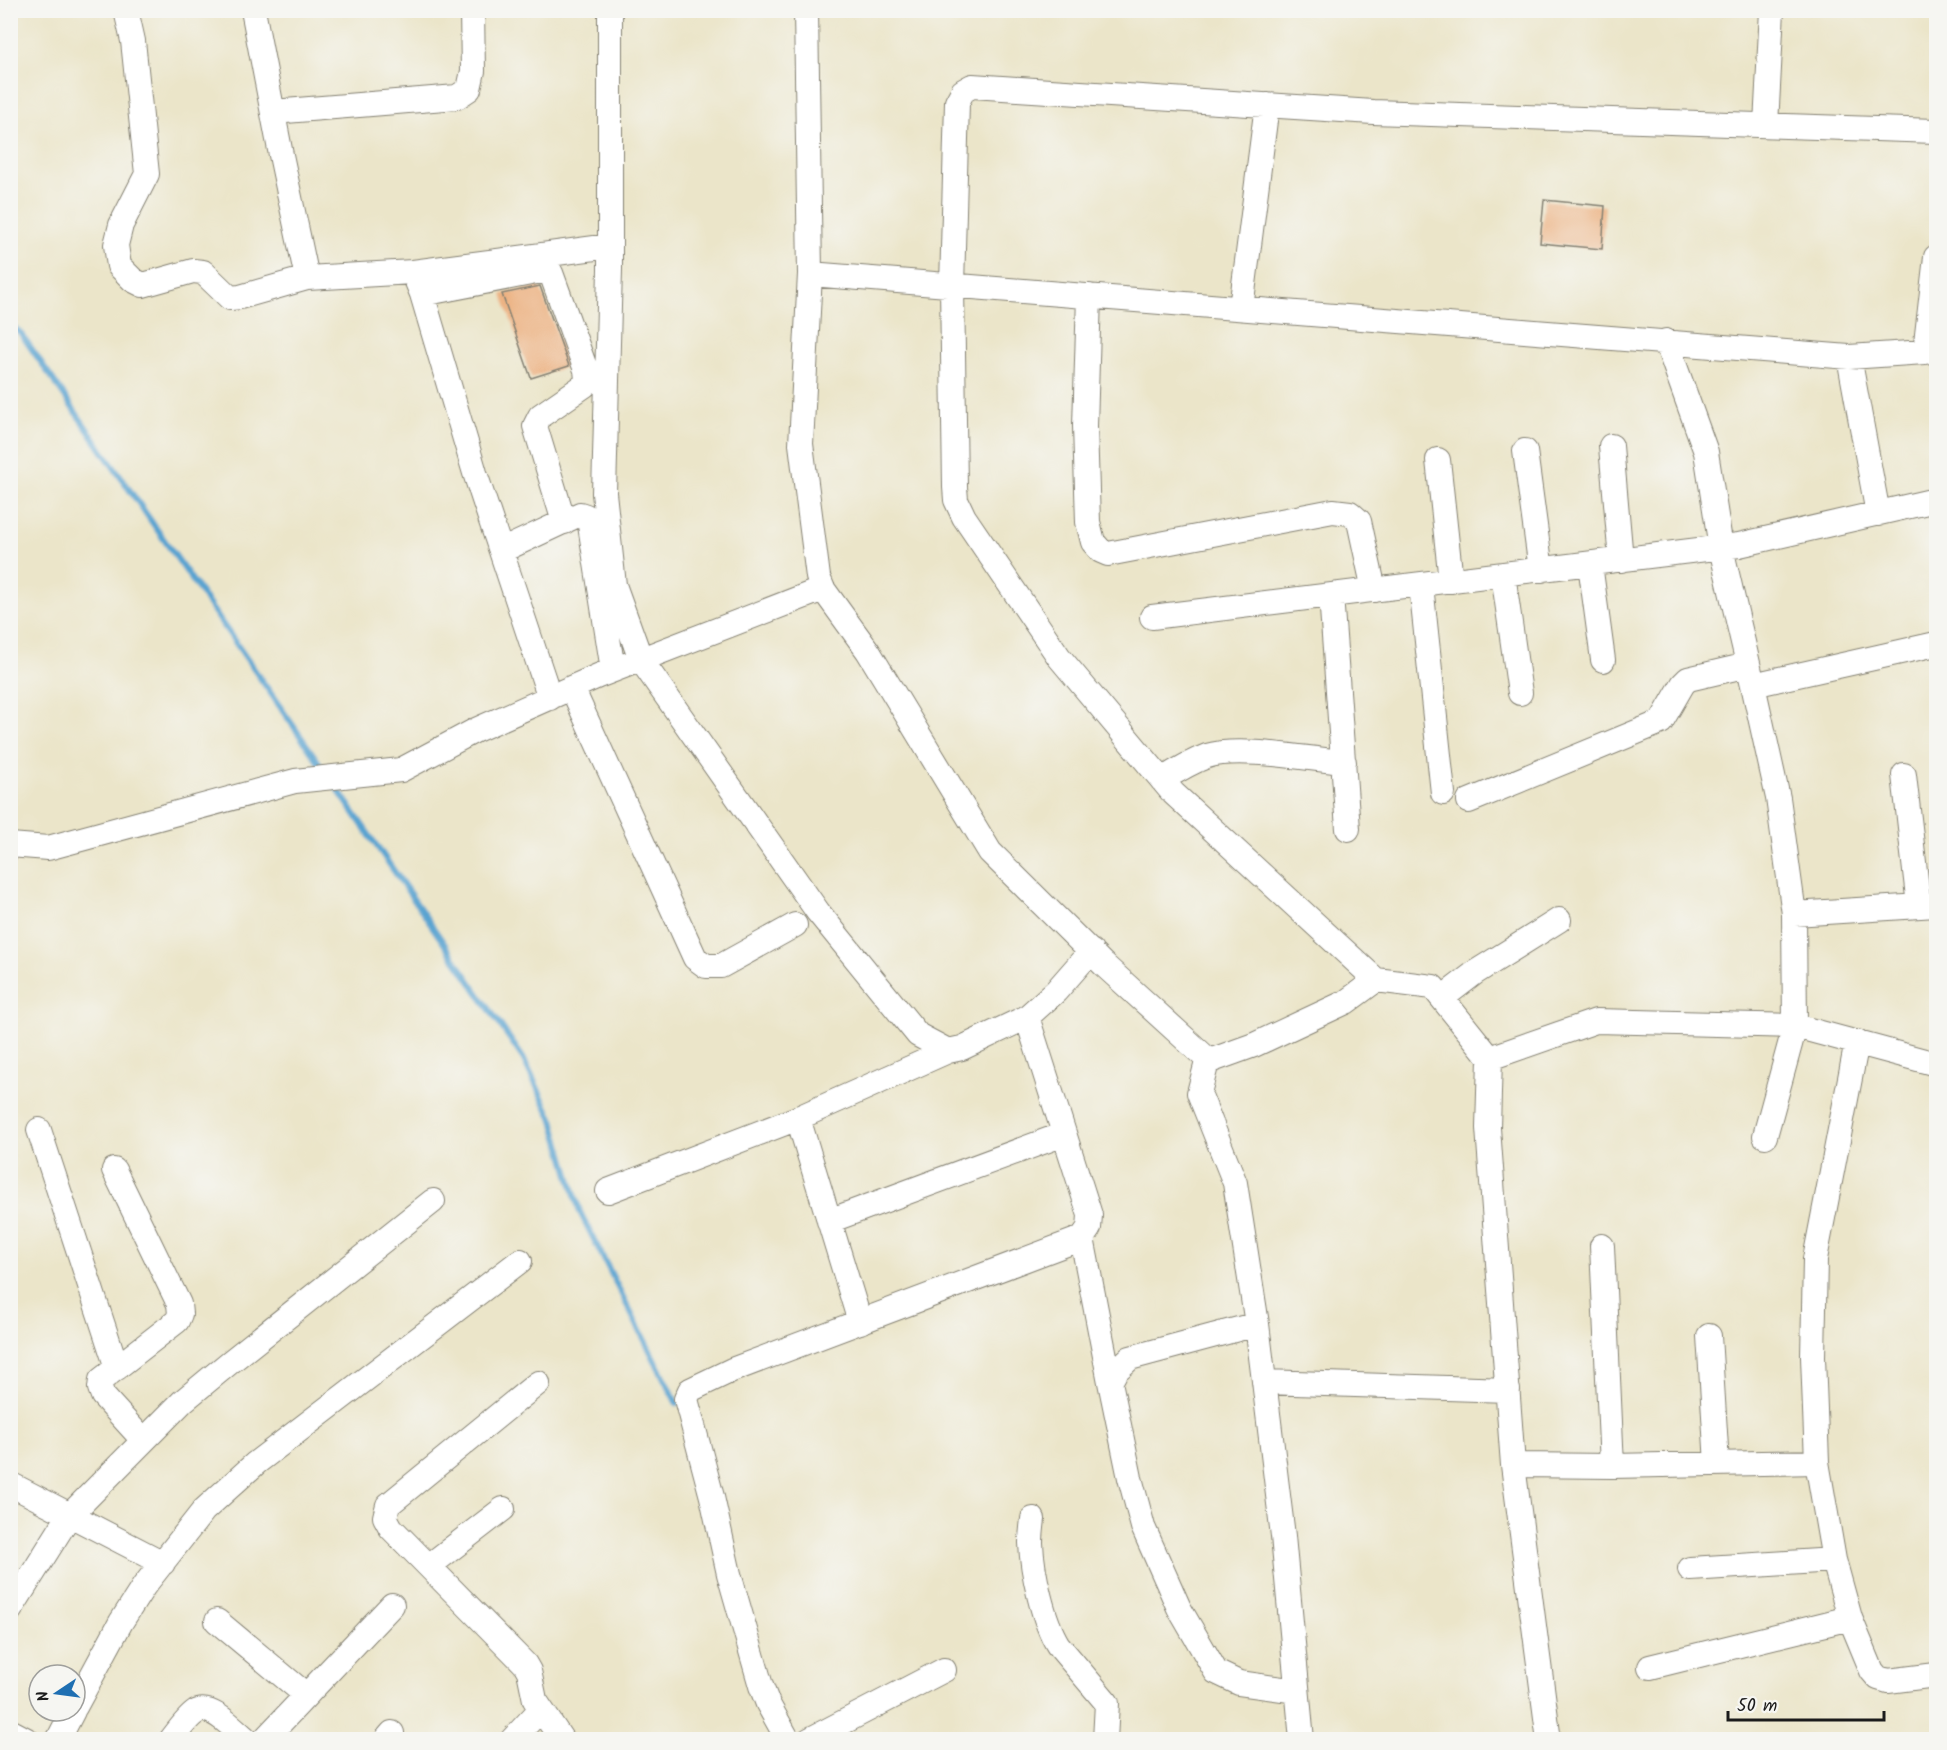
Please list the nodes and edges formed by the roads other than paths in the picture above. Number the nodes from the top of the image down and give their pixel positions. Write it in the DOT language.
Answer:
graph roads {
  1 [pos="126,10"];
  2 [pos="253,10"];
  3 [pos="472,10"];
  4 [pos="610,10"];
  5 [pos="806,10"];
  6 [pos="1772,10"];
  7 [pos="1267,105"];
  8 [pos="273,112"];
  9 [pos="1766,125"];
  10 [pos="1936,131"];
  11 [pos="610,246"];
  12 [pos="1936,257"];
  13 [pos="810,274"];
  14 [pos="307,278"];
  15 [pos="417,283"];
  16 [pos="952,286"];
  17 [pos="1089,296"];
  18 [pos="1242,308"];
  19 [pos="1665,341"];
  20 [pos="1931,356"];
  21 [pos="1849,357"];
  22 [pos="1611,446"];
  23 [pos="1525,451"];
  24 [pos="1438,460"];
  25 [pos="1936,500"];
  26 [pos="1878,514"];
  27 [pos="564,522"];
  28 [pos="1721,548"];
  29 [pos="501,550"];
  30 [pos="1621,560"];
  31 [pos="1590,564"];
  32 [pos="1542,570"];
  33 [pos="1503,574"];
  34 [pos="1451,581"];
  35 [pos="1421,585"];
  36 [pos="823,589"];
  37 [pos="1374,590"];
  38 [pos="1331,596"];
  39 [pos="1152,617"];
  40 [pos="1936,644"];
  41 [pos="641,660"];
  42 [pos="1603,660"];
  43 [pos="613,670"];
  44 [pos="1750,675"];
  45 [pos="572,688"];
  46 [pos="1520,693"];
  47 [pos="550,698"];
  48 [pos="1344,762"];
  49 [pos="1904,775"];
  50 [pos="1162,780"];
  51 [pos="1443,793"];
  52 [pos="1469,801"];
  53 [pos="1348,829"];
  54 [pos="10,845"];
  55 [pos="1928,905"];
  56 [pos="1794,914"];
  57 [pos="1559,920"];
  58 [pos="795,925"];
  59 [pos="1091,951"];
  60 [pos="1376,980"];
  61 [pos="1442,998"];
  62 [pos="1027,1017"];
  63 [pos="1795,1026"];
  64 [pos="1857,1042"];
  65 [pos="948,1050"];
  66 [pos="1490,1058"];
  67 [pos="1207,1062"];
  68 [pos="1936,1064"];
  69 [pos="798,1118"];
  70 [pos="39,1130"];
  71 [pos="1064,1134"];
  72 [pos="1765,1136"];
  73 [pos="114,1170"];
  74 [pos="608,1191"];
  75 [pos="433,1201"];
  76 [pos="829,1221"];
  77 [pos="1082,1238"];
  78 [pos="1602,1246"];
  79 [pos="520,1261"];
  80 [pos="860,1322"];
  81 [pos="1257,1324"];
  82 [pos="1709,1336"];
  83 [pos="117,1368"];
  84 [pos="1110,1382"];
  85 [pos="1264,1382"];
  86 [pos="538,1383"];
  87 [pos="1508,1390"];
  88 [pos="143,1440"];
  89 [pos="1817,1462"];
  90 [pos="1717,1464"];
  91 [pos="1513,1465"];
  92 [pos="1612,1466"];
  93 [pos="10,1484"];
  94 [pos="503,1509"];
  95 [pos="69,1516"];
  96 [pos="1033,1519"];
  97 [pos="1834,1560"];
  98 [pos="163,1563"];
  99 [pos="429,1566"];
  100 [pos="1690,1569"];
  101 [pos="392,1605"];
  102 [pos="10,1610"];
  103 [pos="1850,1618"];
  104 [pos="217,1621"];
  105 [pos="1650,1666"];
  106 [pos="944,1670"];
  107 [pos="1936,1675"];
  108 [pos="87,1685"];
  109 [pos="1297,1690"];
  110 [pos="306,1695"];
  111 [pos="540,1710"];
  112 [pos="67,1723"];
  113 [pos="10,1731"];
  114 [pos="1548,1733"];
  115 [pos="27,1740"];
  116 [pos="58,1740"];
  117 [pos="171,1740"];
  118 [pos="247,1740"];
  119 [pos="264,1740"];
  120 [pos="512,1740"];
  121 [pos="562,1740"];
  122 [pos="788,1740"];
  123 [pos="809,1740"];
  124 [pos="1105,1740"];
  125 [pos="1302,1740"];
  1 -- 14 [label="street"];
  2 -- 8 [label="street"];
  3 -- 8 [label="street"];
  4 -- 11 [label="street"];
  5 -- 13 [label="street"];
  6 -- 9 [label="street"];
  7 -- 9 [label="street"];
  7 -- 16 [label="street"];
  7 -- 18 [label="street"];
  8 -- 14 [label="street"];
  9 -- 10 [label="street"];
  11 -- 15 [label="street"];
  11 -- 41 [label="street"];
  12 -- 20 [label="street"];
  13 -- 16 [label="street"];
  13 -- 36 [label="street"];
  14 -- 15 [label="street"];
  15 -- 27 [label="street"];
  15 -- 29 [label="street"];
  16 -- 17 [label="street"];
  16 -- 50 [label="street"];
  17 -- 18 [label="street"];
  17 -- 37 [label="street"];
  18 -- 19 [label="street"];
  19 -- 21 [label="street"];
  19 -- 28 [label="street"];
  20 -- 21 [label="street"];
  21 -- 26 [label="street"];
  22 -- 30 [label="street"];
  23 -- 32 [label="street"];
  24 -- 34 [label="street"];
  25 -- 26 [label="street"];
  26 -- 28 [label="street"];
  27 -- 29 [label="street"];
  27 -- 43 [label="street"];
  28 -- 30 [label="street"];
  28 -- 44 [label="street"];
  29 -- 47 [label="street"];
  30 -- 31 [label="street"];
  31 -- 32 [label="street"];
  31 -- 42 [label="street"];
  32 -- 33 [label="street"];
  33 -- 34 [label="street"];
  33 -- 46 [label="street"];
  34 -- 35 [label="street"];
  35 -- 37 [label="street"];
  35 -- 51 [label="street"];
  36 -- 41 [label="street"];
  36 -- 59 [label="street"];
  37 -- 38 [label="street"];
  38 -- 39 [label="street"];
  38 -- 48 [label="street"];
  40 -- 44 [label="street"];
  41 -- 43 [label="street"];
  41 -- 65 [label="street"];
  43 -- 45 [label="street"];
  44 -- 52 [label="street"];
  44 -- 56 [label="street"];
  45 -- 47 [label="street"];
  45 -- 58 [label="street"];
  47 -- 54 [label="street"];
  48 -- 50 [label="street"];
  48 -- 53 [label="street"];
  49 -- 55 [label="street"];
  50 -- 60 [label="street"];
  55 -- 56 [label="street"];
  56 -- 63 [label="street"];
  57 -- 61 [label="street"];
  59 -- 62 [label="street"];
  59 -- 67 [label="street"];
  60 -- 61 [label="street"];
  60 -- 67 [label="street"];
  61 -- 66 [label="street"];
  62 -- 65 [label="street"];
  62 -- 71 [label="street"];
  63 -- 64 [label="street"];
  63 -- 66 [label="street"];
  63 -- 72 [label="street"];
  64 -- 68 [label="street"];
  64 -- 89 [label="street"];
  65 -- 69 [label="street"];
  66 -- 87 [label="street"];
  67 -- 81 [label="street"];
  69 -- 74 [label="street"];
  69 -- 76 [label="street"];
  70 -- 83 [label="street"];
  71 -- 76 [label="street"];
  71 -- 77 [label="street"];
  73 -- 83 [label="street"];
  75 -- 88 [label="street"];
  76 -- 80 [label="street"];
  77 -- 80 [label="street"];
  77 -- 84 [label="street"];
  78 -- 92 [label="street"];
  79 -- 98 [label="street"];
  80 -- 122 [label="street"];
  81 -- 84 [label="street"];
  81 -- 85 [label="street"];
  82 -- 90 [label="street"];
  83 -- 88 [label="street"];
  84 -- 109 [label="street"];
  85 -- 87 [label="street"];
  85 -- 109 [label="street"];
  86 -- 99 [label="street"];
  87 -- 91 [label="street"];
  88 -- 95 [label="street"];
  89 -- 90 [label="street"];
  89 -- 97 [label="street"];
  90 -- 92 [label="street"];
  91 -- 92 [label="street"];
  91 -- 114 [label="street"];
  93 -- 95 [label="street"];
  94 -- 99 [label="street"];
  95 -- 98 [label="street"];
  95 -- 102 [label="street"];
  96 -- 124 [label="street"];
  97 -- 100 [label="street"];
  97 -- 103 [label="street"];
  98 -- 108 [label="street"];
  99 -- 111 [label="street"];
  101 -- 110 [label="street"];
  103 -- 105 [label="street"];
  103 -- 107 [label="street"];
  104 -- 110 [label="street"];
  106 -- 123 [label="street"];
  109 -- 125 [label="street"];
  110 -- 119 [label="street"];
  111 -- 120 [label="street"];
  111 -- 121 [label="street"];
  112 -- 116 [label="street"];
  113 -- 115 [label="street"];
  117 -- 118 [label="street"];
}
